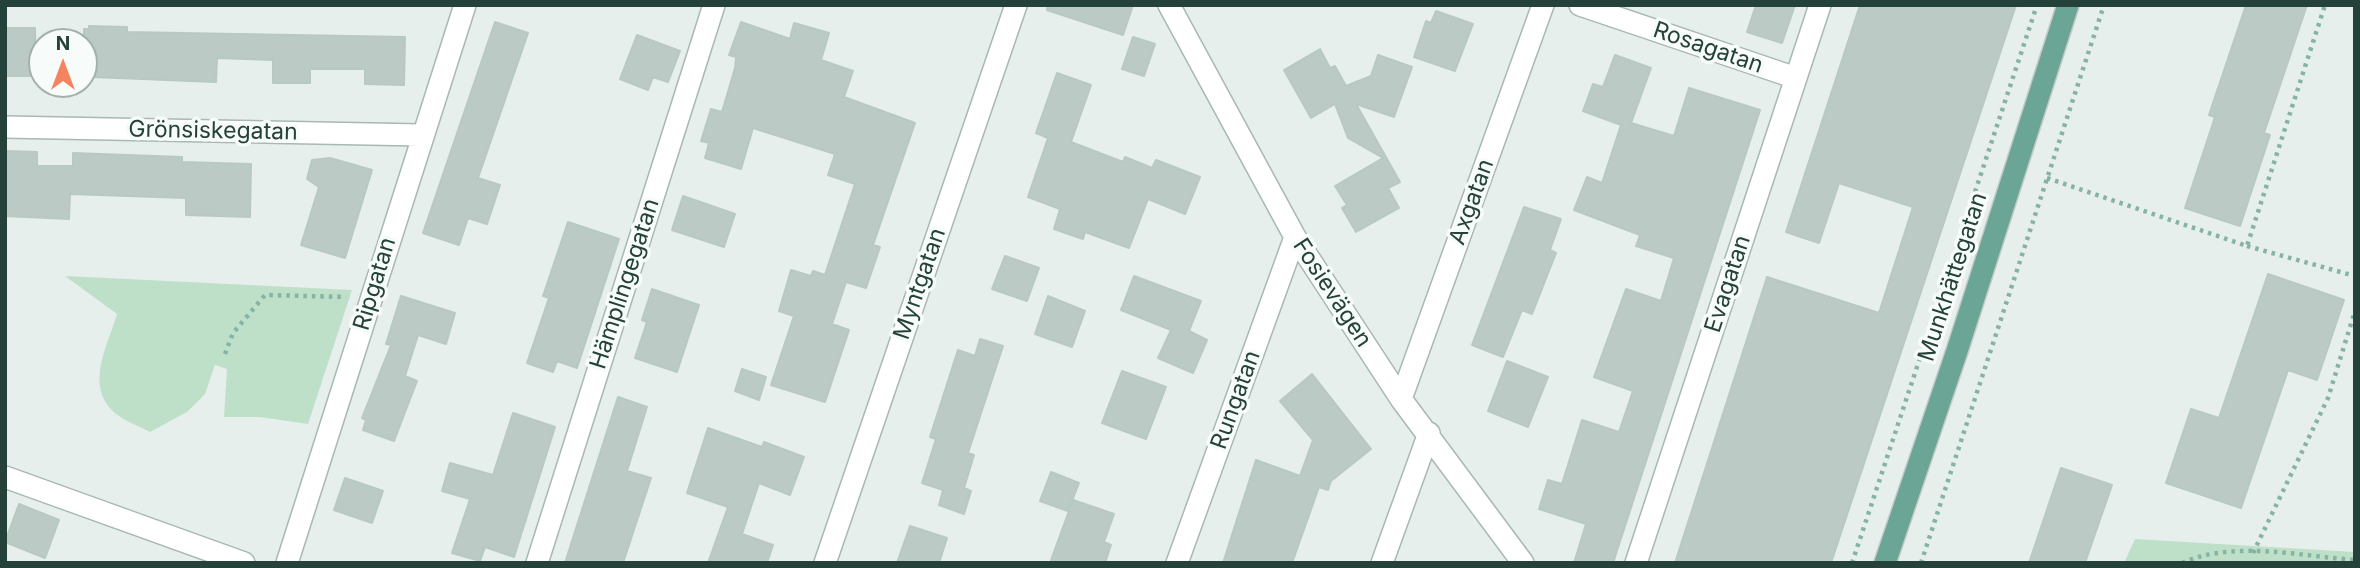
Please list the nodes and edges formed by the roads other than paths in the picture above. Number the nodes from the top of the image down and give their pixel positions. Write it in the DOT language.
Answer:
graph roads {
  1 [pos="465,5"];
  2 [pos="714,5"];
  3 [pos="1016,5"];
  4 [pos="1169,5"];
  5 [pos="1543,5"];
  6 [pos="1580,5"];
  7 [pos="1820,5"];
  8 [pos="2068,5"];
  9 [pos="1796,78"];
  10 [pos="5,127"];
  11 [pos="421,135"];
  12 [pos="1295,237"];
  13 [pos="1401,399"];
  14 [pos="1429,433"];
  15 [pos="5,477"];
  16 [pos="244,563"];
  17 [pos="287,563"];
  18 [pos="537,563"];
  19 [pos="825,563"];
  20 [pos="1177,563"];
  21 [pos="1382,563"];
  22 [pos="1523,563"];
  23 [pos="1636,563"];
  24 [pos="1885,563"];
  1 -- 11 [label="street, Ripgatan"];
  2 -- 18 [label="street, Hämplingegatan"];
  3 -- 19 [label="street, Myntgatan"];
  4 -- 12 [label="street, Fosievägen"];
  5 -- 13 [label="street, Axgatan"];
  6 -- 9 [label="street, Rosagatan"];
  7 -- 9 [label="street, Evagatan"];
  8 -- 24 [label="main road, Munkhättegatan"];
  9 -- 23 [label="street, Evagatan"];
  10 -- 11 [label="street, Grönsiskegatan"];
  11 -- 17 [label="street, Ripgatan"];
  12 -- 13 [label="street, Fosievägen"];
  12 -- 20 [label="street, Rungatan"];
  13 -- 14 [label="street, Fosievägen"];
  14 -- 21 [label="street"];
  14 -- 22 [label="street, Fosievägen"];
  15 -- 16 [label="street"];
}
